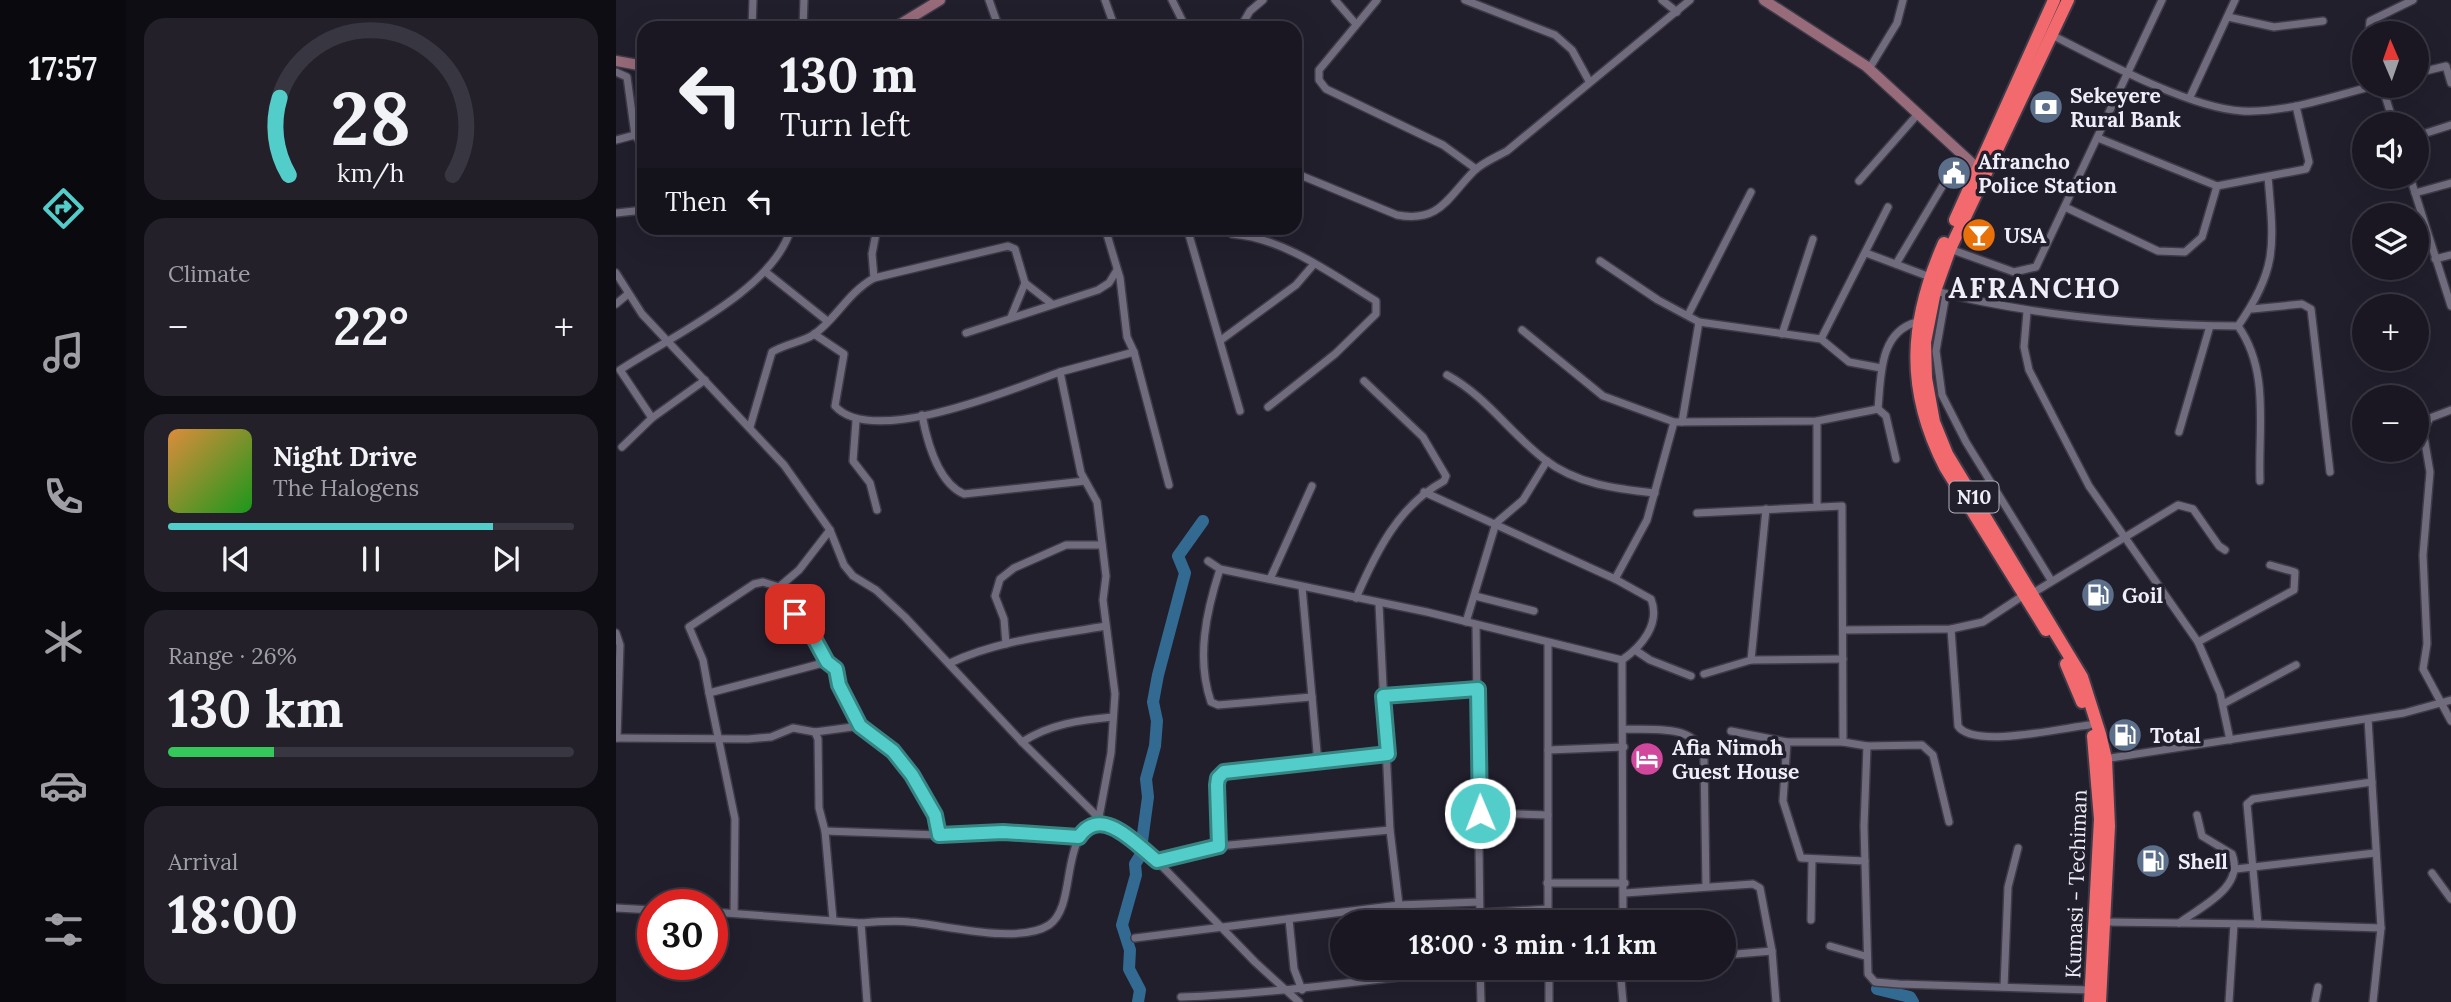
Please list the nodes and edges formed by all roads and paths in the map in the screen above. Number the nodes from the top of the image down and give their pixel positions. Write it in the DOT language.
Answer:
graph roads {
  1 [pos="753,0"];
  2 [pos="804,0"];
  3 [pos="940,0"];
  4 [pos="989,0"];
  5 [pos="1105,0"];
  6 [pos="1172,0"];
  7 [pos="1263,0"];
  8 [pos="1335,0"];
  9 [pos="1377,0"];
  10 [pos="1465,0"];
  11 [pos="1662,0"];
  12 [pos="1690,0"];
  13 [pos="1764,0"];
  14 [pos="1903,0"];
  15 [pos="2053,0"];
  16 [pos="2068,0"];
  17 [pos="2162,0"];
  18 [pos="2235,0"];
  19 [pos="2413,0"];
  20 [pos="1677,12"];
  21 [pos="2228,17"];
  22 [pos="752,21"];
  23 [pos="803,21"];
  24 [pos="907,21"];
  25 [pos="996,21"];
  26 [pos="1112,21"];
  27 [pos="1182,21"];
  28 [pos="1245,21"];
  29 [pos="2323,21"];
  30 [pos="2370,21"];
  31 [pos="1355,23"];
  32 [pos="2052,35"];
  33 [pos="616,61"];
  34 [pos="637,65"];
  35 [pos="1869,69"];
  36 [pos="2429,70"];
  37 [pos="616,72"];
  38 [pos="2129,74"];
  39 [pos="1589,81"];
  40 [pos="2451,83"];
  41 [pos="2352,92"];
  42 [pos="2190,97"];
  43 [pos="2296,106"];
  44 [pos="1917,115"];
  45 [pos="2451,125"];
  46 [pos="2429,132"];
  47 [pos="635,135"];
  48 [pos="637,138"];
  49 [pos="2098,138"];
  50 [pos="616,140"];
  51 [pos="1961,155"];
  52 [pos="1476,169"];
  53 [pos="1977,169"];
  54 [pos="1302,176"];
  55 [pos="2268,177"];
  56 [pos="1859,181"];
  57 [pos="2451,183"];
  58 [pos="2217,186"];
  59 [pos="2414,189"];
  60 [pos="1751,192"];
  61 [pos="2415,193"];
  62 [pos="1888,207"];
  63 [pos="2067,208"];
  64 [pos="637,211"];
  65 [pos="616,213"];
  66 [pos="789,235"];
  67 [pos="876,235"];
  68 [pos="1107,235"];
  69 [pos="1189,235"];
  70 [pos="1244,235"];
  71 [pos="1813,239"];
  72 [pos="1950,249"];
  73 [pos="1866,253"];
  74 [pos="2451,255"];
  75 [pos="2435,259"];
  76 [pos="1600,261"];
  77 [pos="1314,264"];
  78 [pos="1896,264"];
  79 [pos="1117,270"];
  80 [pos="616,272"];
  81 [pos="766,273"];
  82 [pos="1930,276"];
  83 [pos="874,278"];
  84 [pos="1025,283"];
  85 [pos="1940,292"];
  86 [pos="628,294"];
  87 [pos="616,304"];
  88 [pos="1052,304"];
  89 [pos="2451,306"];
  90 [pos="2252,309"];
  91 [pos="2027,312"];
  92 [pos="1688,315"];
  93 [pos="1011,317"];
  94 [pos="827,320"];
  95 [pos="1699,322"];
  96 [pos="1917,322"];
  97 [pos="2210,326"];
  98 [pos="2238,326"];
  99 [pos="1522,330"];
  100 [pos="966,333"];
  101 [pos="814,334"];
  102 [pos="1782,334"];
  103 [pos="1821,339"];
  104 [pos="1221,340"];
  105 [pos="669,343"];
  106 [pos="1135,352"];
  107 [pos="1881,368"];
  108 [pos="618,372"];
  109 [pos="1060,372"];
  110 [pos="1447,375"];
  111 [pos="705,380"];
  112 [pos="1364,381"];
  113 [pos="1268,407"];
  114 [pos="1878,409"];
  115 [pos="2451,410"];
  116 [pos="1240,411"];
  117 [pos="922,415"];
  118 [pos="652,418"];
  119 [pos="856,421"];
  120 [pos="1817,421"];
  121 [pos="1678,422"];
  122 [pos="750,427"];
  123 [pos="2179,432"];
  124 [pos="622,447"];
  125 [pos="1896,458"];
  126 [pos="1547,461"];
  127 [pos="2330,472"];
  128 [pos="1085,481"];
  129 [pos="2260,481"];
  130 [pos="1169,485"];
  131 [pos="1312,486"];
  132 [pos="1424,492"];
  133 [pos="1655,493"];
  134 [pos="1817,505"];
  135 [pos="1766,509"];
  136 [pos="877,510"];
  137 [pos="1697,513"];
  138 [pos="1496,523"];
  139 [pos="830,530"];
  140 [pos="2124,537"];
  141 [pos="1102,545"];
  142 [pos="2225,550"];
  143 [pos="1208,561"];
  144 [pos="2270,565"];
  145 [pos="1220,569"];
  146 [pos="1270,579"];
  147 [pos="1615,579"];
  148 [pos="2051,580"];
  149 [pos="779,587"];
  150 [pos="1302,587"];
  151 [pos="2028,594"];
  152 [pos="1475,596"];
  153 [pos="1356,598"];
  154 [pos="1379,604"];
  155 [pos="1534,611"];
  156 [pos="1466,622"];
  157 [pos="1476,625"];
  158 [pos="1105,626"];
  159 [pos="1951,629"];
  160 [pos="1843,630"];
  161 [pos="616,634"];
  162 [pos="2198,642"];
  163 [pos="1006,644"];
  164 [pos="1548,644"];
  165 [pos="1635,650"];
  166 [pos="1843,659"];
  167 [pos="1622,660"];
  168 [pos="1751,660"];
  169 [pos="827,662"];
  170 [pos="950,663"];
  171 [pos="2296,665"];
  172 [pos="1704,674"];
  173 [pos="1691,676"];
  174 [pos="1478,689"];
  175 [pos="709,693"];
  176 [pos="1312,696"];
  177 [pos="1383,696"];
  178 [pos="2451,700"];
  179 [pos="2223,704"];
  180 [pos="2440,704"];
  181 [pos="1113,717"];
  182 [pos="2368,719"];
  183 [pos="2451,721"];
  184 [pos="2089,724"];
  185 [pos="860,726"];
  186 [pos="1623,729"];
  187 [pos="1731,731"];
  188 [pos="815,732"];
  189 [pos="718,737"];
  190 [pos="617,738"];
  191 [pos="2230,740"];
  192 [pos="1022,741"];
  193 [pos="1787,742"];
  194 [pos="1843,742"];
  195 [pos="1867,746"];
  196 [pos="1624,747"];
  197 [pos="1548,750"];
  198 [pos="1388,754"];
  199 [pos="2101,759"];
  200 [pos="1318,763"];
  201 [pos="2372,782"];
  202 [pos="1480,813"];
  203 [pos="1548,815"];
  204 [pos="2197,815"];
  205 [pos="1101,820"];
  206 [pos="1949,822"];
  207 [pos="1390,830"];
  208 [pos="825,831"];
  209 [pos="939,835"];
  210 [pos="1079,837"];
  211 [pos="1219,846"];
  212 [pos="2018,848"];
  213 [pos="2375,853"];
  214 [pos="1812,860"];
  215 [pos="1157,861"];
  216 [pos="1865,861"];
  217 [pos="2253,868"];
  218 [pos="2236,869"];
  219 [pos="2432,873"];
  220 [pos="1547,883"];
  221 [pos="1625,883"];
  222 [pos="1706,887"];
  223 [pos="1625,893"];
  224 [pos="2451,898"];
  225 [pos="1479,902"];
  226 [pos="1399,905"];
  227 [pos="616,908"];
  228 [pos="637,909"];
  229 [pos="1548,909"];
  230 [pos="1480,910"];
  231 [pos="1531,910"];
  232 [pos="1624,910"];
  233 [pos="728,913"];
  234 [pos="734,913"];
  235 [pos="1289,919"];
  236 [pos="833,920"];
  237 [pos="1811,920"];
  238 [pos="2104,922"];
  239 [pos="861,923"];
  240 [pos="2179,923"];
  241 [pos="2234,923"];
  242 [pos="2258,924"];
  243 [pos="2381,928"];
  244 [pos="1225,929"];
  245 [pos="1135,938"];
  246 [pos="1830,946"];
  247 [pos="1772,951"];
  248 [pos="1736,954"];
  249 [pos="1865,956"];
  250 [pos="1359,980"];
  251 [pos="1480,980"];
  252 [pos="1549,980"];
  253 [pos="1621,980"];
  254 [pos="2004,987"];
  255 [pos="2318,987"];
  256 [pos="1302,990"];
  257 [pos="1288,992"];
  258 [pos="2091,996"];
  259 [pos="1181,997"];
  260 [pos="867,1002"];
  261 [pos="1299,1002"];
  262 [pos="1481,1002"];
  263 [pos="1549,1002"];
  264 [pos="1623,1002"];
  265 [pos="1776,1002"];
  266 [pos="2100,1002"];
  267 [pos="2229,1002"];
  268 [pos="2315,1002"];
  269 [pos="2373,1002"];
  1 -- 22 [label="street"];
  2 -- 23 [label="street"];
  3 -- 24 [label="street"];
  4 -- 25 [label="street"];
  5 -- 26 [label="street"];
  6 -- 27 [label="street"];
  7 -- 28 [label="street"];
  8 -- 31 [label="street"];
  9 -- 31 [label="street"];
  10 -- 39 [label="street"];
  11 -- 20 [label="street"];
  12 -- 20 [label="street"];
  13 -- 35 [label="street"];
  14 -- 35 [label="street"];
  15 -- 53 [label="highway, Kumasi - Techiman / N10"];
  16 -- 32 [label="highway, N10"];
  17 -- 38 [label="street"];
  18 -- 21 [label="street"];
  19 -- 30 [label="street"];
  20 -- 39 [label="street"];
  21 -- 29 [label="street"];
  21 -- 42 [label="street"];
  31 -- 52 [label="street"];
  32 -- 38 [label="street"];
  32 -- 72 [label="highway, N10"];
  33 -- 34 [label="street"];
  35 -- 44 [label="street"];
  36 -- 40 [label="street"];
  37 -- 47 [label="street"];
  38 -- 42 [label="street"];
  38 -- 49 [label="street"];
  39 -- 52 [label="street"];
  41 -- 43 [label="street"];
  42 -- 43 [label="street"];
  43 -- 55 [label="street"];
  44 -- 51 [label="street"];
  44 -- 56 [label="street"];
  45 -- 46 [label="street"];
  47 -- 48 [label="street"];
  47 -- 50 [label="street"];
  49 -- 58 [label="street"];
  49 -- 63 [label="street"];
  51 -- 53 [label="street"];
  51 -- 78 [label="street"];
  52 -- 54 [label="street"];
  53 -- 82 [label="highway, Kumasi - Techiman / N10"];
  55 -- 58 [label="street"];
  55 -- 90 [label="street"];
  57 -- 61 [label="street"];
  58 -- 63 [label="street"];
  59 -- 61 [label="street"];
  60 -- 92 [label="street"];
  61 -- 75 [label="street"];
  62 -- 73 [label="street"];
  63 -- 72 [label="street"];
  64 -- 65 [label="street"];
  66 -- 81 [label="street"];
  67 -- 83 [label="street"];
  68 -- 79 [label="street"];
  69 -- 104 [label="street"];
  70 -- 77 [label="street"];
  71 -- 102 [label="street"];
  72 -- 85 [label="highway, N10"];
  73 -- 78 [label="street"];
  73 -- 103 [label="street"];
  74 -- 75 [label="street"];
  75 -- 89 [label="street"];
  76 -- 92 [label="street"];
  77 -- 104 [label="street"];
  77 -- 113 [label="street"];
  78 -- 82 [label="street"];
  79 -- 88 [label="street"];
  79 -- 106 [label="street"];
  80 -- 86 [label="street"];
  81 -- 94 [label="street"];
  81 -- 105 [label="street"];
  82 -- 96 [label="highway, Kumasi - Techiman / N10"];
  83 -- 84 [label="street"];
  83 -- 94 [label="street"];
  84 -- 88 [label="street"];
  84 -- 93 [label="street"];
  85 -- 91 [label="street"];
  85 -- 148 [label="street"];
  85 -- 151 [label="highway, N10"];
  86 -- 87 [label="street"];
  86 -- 105 [label="street"];
  88 -- 93 [label="street"];
  90 -- 98 [label="street"];
  90 -- 127 [label="street"];
  91 -- 97 [label="street"];
  91 -- 140 [label="street"];
  92 -- 95 [label="street"];
  93 -- 100 [label="street"];
  94 -- 101 [label="street"];
  95 -- 102 [label="street"];
  95 -- 121 [label="street"];
  96 -- 107 [label="street"];
  96 -- 151 [label="highway, Kumasi - Techiman / N10"];
  97 -- 98 [label="street"];
  97 -- 123 [label="street"];
  98 -- 129 [label="street"];
  99 -- 121 [label="street"];
  101 -- 119 [label="street"];
  101 -- 122 [label="street"];
  102 -- 103 [label="street"];
  103 -- 107 [label="street"];
  104 -- 116 [label="street"];
  105 -- 108 [label="street"];
  105 -- 111 [label="street"];
  106 -- 109 [label="street"];
  106 -- 130 [label="street"];
  107 -- 114 [label="street"];
  108 -- 118 [label="street"];
  109 -- 117 [label="street"];
  109 -- 128 [label="street"];
  110 -- 126 [label="street"];
  111 -- 118 [label="street"];
  111 -- 122 [label="street"];
  112 -- 132 [label="street"];
  114 -- 120 [label="street"];
  114 -- 125 [label="street"];
  115 -- 180 [label="street"];
  117 -- 119 [label="street"];
  117 -- 128 [label="street"];
  118 -- 124 [label="street"];
  119 -- 136 [label="street"];
  120 -- 121 [label="street"];
  120 -- 134 [label="street"];
  121 -- 133 [label="street"];
  122 -- 139 [label="street"];
  126 -- 133 [label="street"];
  126 -- 138 [label="street"];
  128 -- 141 [label="street"];
  131 -- 146 [label="street"];
  132 -- 138 [label="street"];
  132 -- 153 [label="street"];
  133 -- 147 [label="street"];
  134 -- 135 [label="street"];
  134 -- 160 [label="street"];
  135 -- 137 [label="street"];
  135 -- 168 [label="street"];
  138 -- 147 [label="street"];
  138 -- 152 [label="street"];
  139 -- 149 [label="street"];
  139 -- 170 [label="street"];
  140 -- 142 [label="street"];
  140 -- 148 [label="street"];
  140 -- 162 [label="street"];
  141 -- 158 [label="street"];
  141 -- 163 [label="street"];
  143 -- 145 [label="street"];
  144 -- 162 [label="street"];
  145 -- 146 [label="street"];
  145 -- 176 [label="street"];
  146 -- 150 [label="street"];
  147 -- 165 [label="street"];
  148 -- 151 [label="street"];
  149 -- 169 [label="street"];
  149 -- 175 [label="street"];
  150 -- 153 [label="street"];
  150 -- 176 [label="street"];
  151 -- 159 [label="street"];
  151 -- 184 [label="highway, Kumasi - Techiman / N10"];
  151 -- 199 [label="highway, N10"];
  152 -- 155 [label="street"];
  152 -- 156 [label="street"];
  153 -- 154 [label="street"];
  154 -- 156 [label="street"];
  154 -- 177 [label="street"];
  156 -- 157 [label="street"];
  157 -- 164 [label="street"];
  157 -- 174 [label="street"];
  158 -- 163 [label="street"];
  158 -- 181 [label="street"];
  159 -- 160 [label="street"];
  159 -- 184 [label="street"];
  160 -- 166 [label="street"];
  161 -- 190 [label="street"];
  162 -- 179 [label="street"];
  163 -- 170 [label="street"];
  164 -- 167 [label="street"];
  164 -- 197 [label="street"];
  165 -- 167 [label="street"];
  165 -- 173 [label="street"];
  166 -- 168 [label="street"];
  166 -- 194 [label="street"];
  167 -- 186 [label="street"];
  168 -- 172 [label="street"];
  169 -- 175 [label="street"];
  169 -- 185 [label="street"];
  170 -- 192 [label="street"];
  171 -- 179 [label="street"];
  174 -- 177 [label="street"];
  174 -- 202 [label="street"];
  175 -- 189 [label="street"];
  176 -- 200 [label="street"];
  177 -- 198 [label="street"];
  178 -- 180 [label="street"];
  179 -- 191 [label="street"];
  180 -- 182 [label="street"];
  180 -- 183 [label="street"];
  181 -- 192 [label="street"];
  181 -- 205 [label="street"];
  182 -- 191 [label="street"];
  182 -- 201 [label="street"];
  184 -- 199 [label="highway, Kumasi - Techiman / N10"];
  185 -- 188 [label="street"];
  185 -- 209 [label="street"];
  186 -- 196 [label="street"];
  186 -- 222 [label="street"];
  187 -- 193 [label="street"];
  188 -- 189 [label="street"];
  188 -- 208 [label="street"];
  189 -- 190 [label="street"];
  189 -- 234 [label="street"];
  191 -- 199 [label="street"];
  192 -- 205 [label="street"];
  193 -- 194 [label="street"];
  193 -- 214 [label="street"];
  194 -- 195 [label="street"];
  195 -- 206 [label="street"];
  195 -- 216 [label="street"];
  196 -- 197 [label="street"];
  196 -- 221 [label="street"];
  197 -- 203 [label="street"];
  198 -- 200 [label="street"];
  198 -- 207 [label="street"];
  199 -- 238 [label="highway, N10"];
  199 -- 258 [label="highway, Kumasi - Techiman / N10"];
  200 -- 211 [label="street"];
  201 -- 213 [label="street"];
  201 -- 217 [label="street"];
  202 -- 203 [label="street"];
  202 -- 225 [label="street"];
  203 -- 220 [label="street"];
  204 -- 218 [label="street"];
  205 -- 210 [label="street"];
  205 -- 215 [label="street"];
  207 -- 211 [label="street"];
  207 -- 226 [label="street"];
  208 -- 209 [label="street"];
  208 -- 236 [label="street"];
  209 -- 210 [label="street"];
  210 -- 239 [label="street"];
  211 -- 215 [label="street"];
  212 -- 254 [label="street"];
  213 -- 217 [label="street"];
  213 -- 243 [label="street"];
  214 -- 216 [label="street"];
  214 -- 237 [label="street"];
  215 -- 244 [label="street"];
  216 -- 249 [label="street"];
  217 -- 218 [label="street"];
  217 -- 242 [label="street"];
  218 -- 240 [label="street"];
  219 -- 224 [label="street"];
  220 -- 221 [label="street"];
  220 -- 229 [label="street"];
  221 -- 223 [label="street"];
  222 -- 223 [label="street"];
  222 -- 247 [label="street"];
  223 -- 232 [label="street"];
  225 -- 226 [label="street"];
  225 -- 230 [label="street"];
  226 -- 235 [label="street"];
  227 -- 228 [label="street"];
  229 -- 231 [label="street"];
  233 -- 234 [label="street"];
  234 -- 236 [label="street"];
  235 -- 244 [label="street"];
  235 -- 256 [label="street"];
  236 -- 239 [label="street"];
  238 -- 240 [label="street"];
  238 -- 266 [label="highway, N10"];
  239 -- 260 [label="street"];
  240 -- 241 [label="street"];
  241 -- 242 [label="street"];
  241 -- 267 [label="street"];
  242 -- 243 [label="street"];
  243 -- 269 [label="street"];
  244 -- 245 [label="street"];
  244 -- 257 [label="street"];
  246 -- 249 [label="street"];
  247 -- 248 [label="street"];
  247 -- 265 [label="street"];
  249 -- 254 [label="street"];
  250 -- 256 [label="street"];
  251 -- 262 [label="street"];
  252 -- 263 [label="street"];
  253 -- 264 [label="street"];
  254 -- 258 [label="street"];
  255 -- 268 [label="street"];
  256 -- 257 [label="street"];
  257 -- 259 [label="street"];
  257 -- 261 [label="street"];
}
